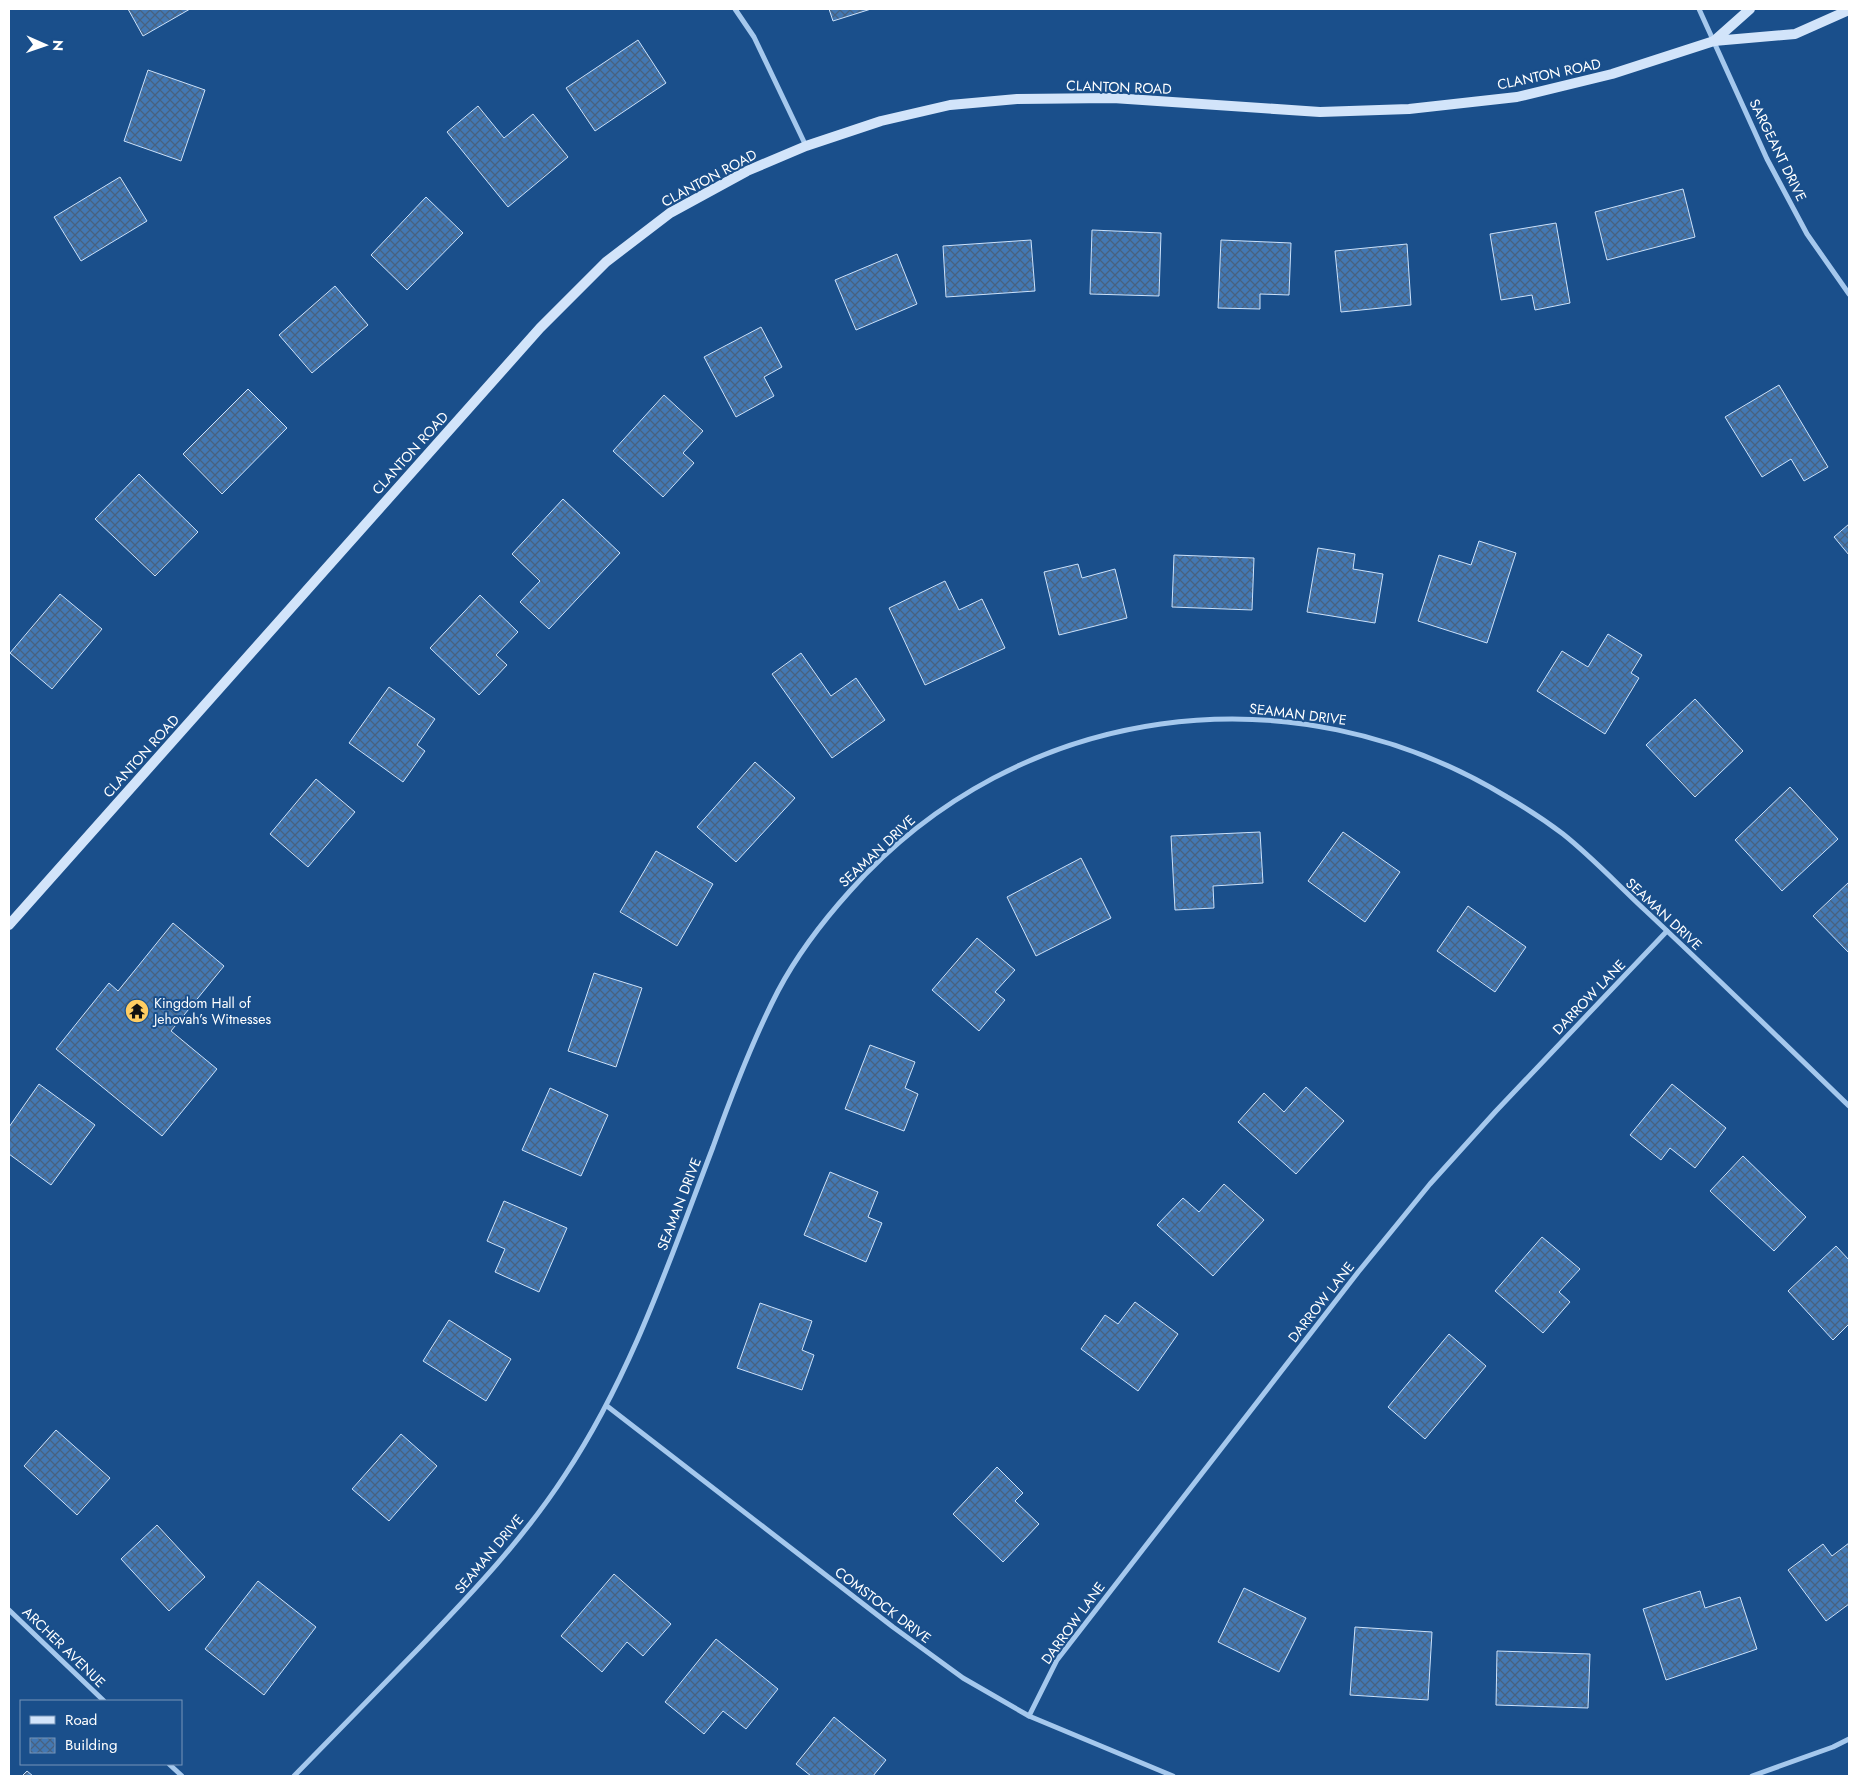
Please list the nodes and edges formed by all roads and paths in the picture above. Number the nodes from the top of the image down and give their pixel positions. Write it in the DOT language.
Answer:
graph roads {
  1 [pos="735,9"];
  2 [pos="1699,9"];
  3 [pos="1750,9"];
  4 [pos="1849,10"];
  5 [pos="1714,41"];
  6 [pos="806,146"];
  7 [pos="1849,294"];
  8 [pos="9,926"];
  9 [pos="1668,931"];
  10 [pos="1849,1106"];
  11 [pos="607,1406"];
  12 [pos="9,1610"];
  13 [pos="103,1700"];
  14 [pos="1029,1716"];
  15 [pos="1849,1739"];
  16 [pos="170,1765"];
  17 [pos="182,1776"];
  18 [pos="294,1776"];
  19 [pos="1173,1776"];
  20 [pos="1752,1776"];
  1 -- 6 [label="street"];
  2 -- 5 [label="street, SARGEANT DRIVE"];
  3 -- 5 [label="main road, CLANTON ROAD"];
  4 -- 5 [label="main road, CLANTON ROAD"];
  5 -- 6 [label="main road, CLANTON ROAD"];
  5 -- 7 [label="street, SARGEANT DRIVE"];
  6 -- 8 [label="main road, CLANTON ROAD"];
  9 -- 10 [label="street, SEAMAN DRIVE"];
  9 -- 11 [label="street, SEAMAN DRIVE"];
  9 -- 14 [label="street, DARROW LANE"];
  11 -- 14 [label="street, COMSTOCK DRIVE"];
  11 -- 18 [label="street, SEAMAN DRIVE"];
  12 -- 13 [label="street, ARCHER AVENUE"];
  14 -- 19 [label="street, COMSTOCK DRIVE"];
  15 -- 20 [label="street"];
  16 -- 17 [label="street"];
}
